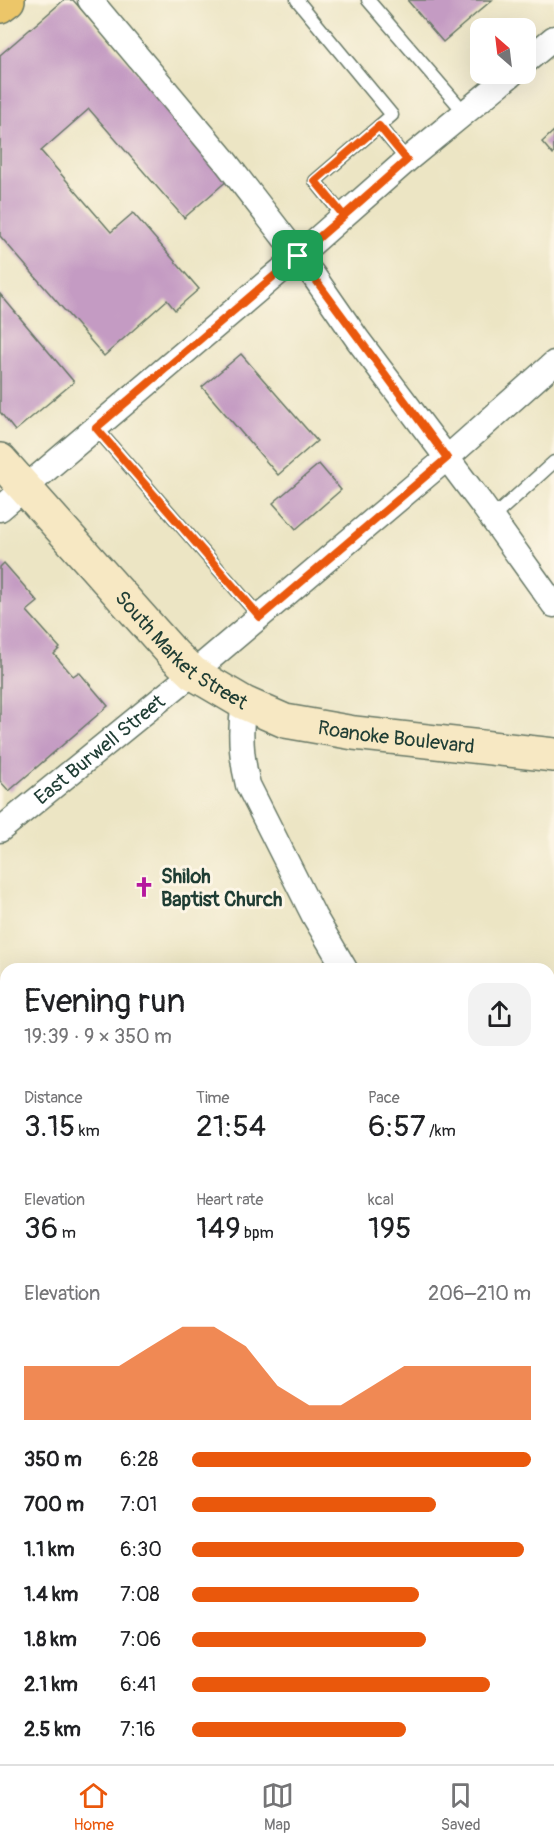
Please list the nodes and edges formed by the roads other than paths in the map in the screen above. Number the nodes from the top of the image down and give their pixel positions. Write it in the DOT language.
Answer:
graph roads {
  1 [pos="8,0"];
  2 [pos="90,0"];
  3 [pos="297,0"];
  4 [pos="368,0"];
  5 [pos="0,6"];
  6 [pos="554,38"];
  7 [pos="536,53"];
  8 [pos="500,84"];
  9 [pos="465,113"];
  10 [pos="379,126"];
  11 [pos="407,160"];
  12 [pos="344,216"];
  13 [pos="298,256"];
  14 [pos="554,363"];
  15 [pos="96,428"];
  16 [pos="447,458"];
  17 [pos="0,460"];
  18 [pos="554,462"];
  19 [pos="25,488"];
  20 [pos="0,509"];
  21 [pos="492,518"];
  22 [pos="554,605"];
  23 [pos="260,617"];
  24 [pos="193,674"];
  25 [pos="244,703"];
  26 [pos="554,755"];
  27 [pos="0,830"];
  28 [pos="341,963"];
  1 -- 5 [label="main road"];
  2 -- 13 [label="street"];
  3 -- 10 [label="lane"];
  4 -- 9 [label="lane"];
  6 -- 7 [label="street"];
  8 -- 9 [label="street"];
  9 -- 11 [label="street"];
  10 -- 11 [label="lane"];
  10 -- 12 [label="lane"];
  11 -- 12 [label="street"];
  12 -- 13 [label="street"];
  13 -- 15 [label="street"];
  13 -- 16 [label="street"];
  14 -- 16 [label="street, East Burwell Street"];
  15 -- 19 [label="street"];
  15 -- 23 [label="lane"];
  16 -- 21 [label="street"];
  16 -- 23 [label="street, East Burwell Street"];
  17 -- 19 [label="street, South Market Street"];
  18 -- 21 [label="lane"];
  19 -- 20 [label="street"];
  19 -- 24 [label="street, South Market Street"];
  21 -- 22 [label="street"];
  23 -- 24 [label="street, East Burwell Street"];
  24 -- 25 [label="street, South Market Street"];
  24 -- 27 [label="street, East Burwell Street"];
  25 -- 26 [label="street, Roanoke Boulevard"];
  25 -- 28 [label="street, South Market Street"];
}
